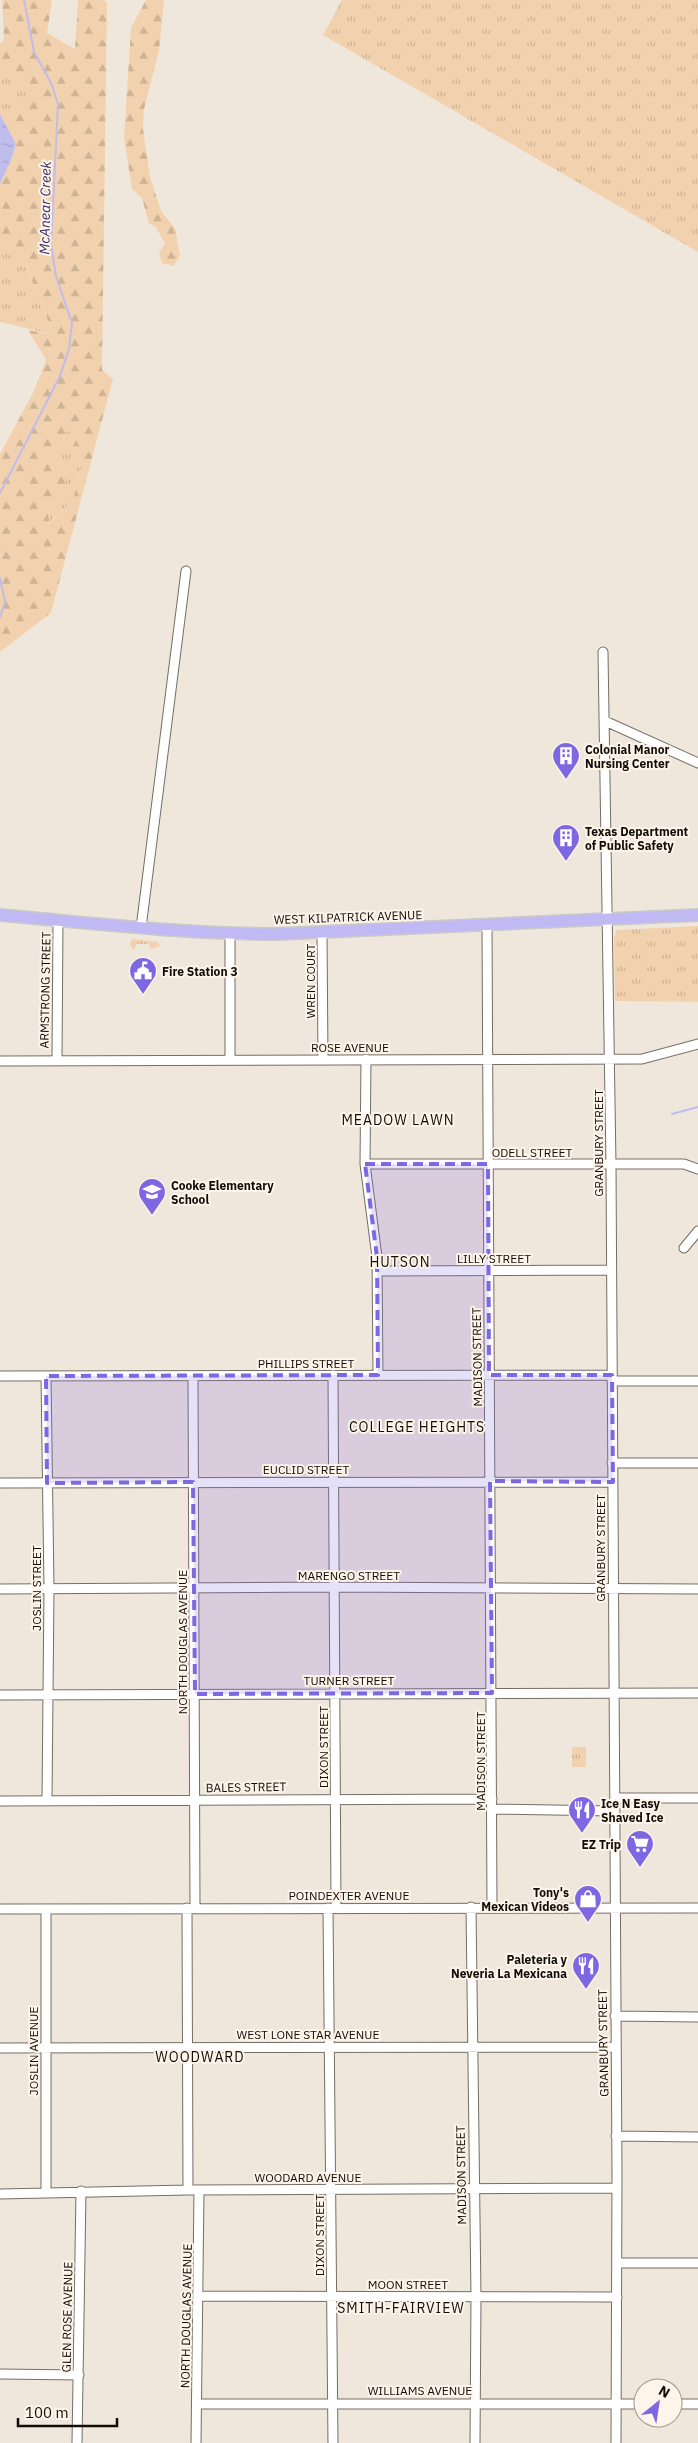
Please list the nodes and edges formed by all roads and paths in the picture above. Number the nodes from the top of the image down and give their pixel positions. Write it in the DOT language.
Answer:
graph roads {
  1 [pos="186,571"];
  2 [pos="603,652"];
  3 [pos="604,721"];
  4 [pos="698,763"];
  5 [pos="0,915"];
  6 [pos="698,915"];
  7 [pos="608,918"];
  8 [pos="58,920"];
  9 [pos="487,926"];
  10 [pos="141,928"];
  11 [pos="322,933"];
  12 [pos="230,934"];
  13 [pos="698,1044"];
  14 [pos="487,1058"];
  15 [pos="323,1059"];
  16 [pos="366,1059"];
  17 [pos="610,1059"];
  18 [pos="57,1060"];
  19 [pos="230,1060"];
  20 [pos="0,1061"];
  21 [pos="365,1164"];
  22 [pos="488,1164"];
  23 [pos="611,1165"];
  24 [pos="698,1169"];
  25 [pos="698,1231"];
  26 [pos="684,1248"];
  27 [pos="611,1270"];
  28 [pos="378,1271"];
  29 [pos="488,1271"];
  30 [pos="333,1375"];
  31 [pos="378,1375"];
  32 [pos="489,1375"];
  33 [pos="0,1376"];
  34 [pos="46,1376"];
  35 [pos="193,1376"];
  36 [pos="612,1378"];
  37 [pos="698,1381"];
  38 [pos="612,1463"];
  39 [pos="698,1463"];
  40 [pos="490,1481"];
  41 [pos="193,1482"];
  42 [pos="335,1482"];
  43 [pos="613,1482"];
  44 [pos="0,1483"];
  45 [pos="47,1483"];
  46 [pos="194,1587"];
  47 [pos="335,1587"];
  48 [pos="49,1588"];
  49 [pos="491,1588"];
  50 [pos="613,1588"];
  51 [pos="0,1589"];
  52 [pos="698,1589"];
  53 [pos="336,1693"];
  54 [pos="492,1693"];
  55 [pos="614,1693"];
  56 [pos="698,1693"];
  57 [pos="0,1694"];
  58 [pos="48,1694"];
  59 [pos="194,1694"];
  60 [pos="336,1798"];
  61 [pos="614,1798"];
  62 [pos="698,1798"];
  63 [pos="492,1799"];
  64 [pos="47,1800"];
  65 [pos="0,1801"];
  66 [pos="194,1801"];
  67 [pos="492,1809"];
  68 [pos="614,1811"];
  69 [pos="471,1907"];
  70 [pos="492,1907"];
  71 [pos="191,1908"];
  72 [pos="332,1908"];
  73 [pos="614,1908"];
  74 [pos="698,1908"];
  75 [pos="0,1909"];
  76 [pos="46,1909"];
  77 [pos="615,2016"];
  78 [pos="698,2017"];
  79 [pos="187,2046"];
  80 [pos="330,2046"];
  81 [pos="46,2047"];
  82 [pos="472,2047"];
  83 [pos="616,2047"];
  84 [pos="0,2048"];
  85 [pos="616,2136"];
  86 [pos="698,2137"];
  87 [pos="617,2188"];
  88 [pos="473,2189"];
  89 [pos="188,2190"];
  90 [pos="199,2190"];
  91 [pos="331,2190"];
  92 [pos="81,2191"];
  93 [pos="46,2192"];
  94 [pos="0,2194"];
  95 [pos="617,2263"];
  96 [pos="698,2263"];
  97 [pos="200,2296"];
  98 [pos="331,2296"];
  99 [pos="476,2296"];
  100 [pos="617,2297"];
  101 [pos="0,2374"];
  102 [pos="79,2374"];
  103 [pos="475,2403"];
  104 [pos="198,2404"];
  105 [pos="332,2404"];
  106 [pos="616,2404"];
  107 [pos="633,2404"];
  108 [pos="683,2404"];
  109 [pos="698,2404"];
  110 [pos="77,2443"];
  111 [pos="196,2443"];
  112 [pos="333,2443"];
  113 [pos="475,2443"];
  114 [pos="616,2443"];
  1 -- 10 [label="street"];
  2 -- 3 [label="street, GRANBURY STREET"];
  3 -- 4 [label="street"];
  3 -- 7 [label="street, GRANBURY STREET"];
  5 -- 8 [label="main road, WEST KILPATRICK AVENUE"];
  6 -- 7 [label="main road, WEST KILPATRICK AVENUE"];
  7 -- 9 [label="main road, WEST KILPATRICK AVENUE"];
  7 -- 17 [label="street, GRANBURY STREET"];
  8 -- 10 [label="main road, WEST KILPATRICK AVENUE"];
  8 -- 18 [label="street, ARMSTRONG STREET"];
  9 -- 11 [label="main road, WEST KILPATRICK AVENUE"];
  9 -- 14 [label="street, MADISON STREET"];
  10 -- 12 [label="main road, WEST KILPATRICK AVENUE"];
  11 -- 12 [label="main road, WEST KILPATRICK AVENUE"];
  11 -- 15 [label="street, WREN COURT"];
  12 -- 19 [label="street"];
  13 -- 17 [label="street, ROSE AVENUE"];
  14 -- 16 [label="street, ROSE AVENUE"];
  14 -- 17 [label="street, ROSE AVENUE"];
  14 -- 22 [label="street, MADISON STREET"];
  15 -- 16 [label="street, ROSE AVENUE"];
  15 -- 19 [label="street, ROSE AVENUE"];
  16 -- 21 [label="street"];
  17 -- 23 [label="street, GRANBURY STREET"];
  18 -- 19 [label="street, ROSE AVENUE"];
  18 -- 20 [label="street, ROSE AVENUE"];
  21 -- 22 [label="street, ODELL STREET"];
  21 -- 28 [label="street"];
  22 -- 23 [label="street, ODELL STREET"];
  22 -- 29 [label="street, MADISON STREET"];
  23 -- 24 [label="street, ODELL STREET"];
  23 -- 27 [label="street, GRANBURY STREET"];
  25 -- 26 [label="street"];
  27 -- 29 [label="street, LILLY STREET"];
  27 -- 36 [label="street, GRANBURY STREET"];
  28 -- 29 [label="street, LILLY STREET"];
  28 -- 31 [label="street"];
  29 -- 32 [label="street, MADISON STREET"];
  30 -- 31 [label="street, PHILLIPS STREET"];
  30 -- 35 [label="street, PHILLIPS STREET"];
  30 -- 42 [label="street, DIXON STREET"];
  31 -- 32 [label="street, PHILLIPS STREET"];
  32 -- 36 [label="street, PHILLIPS STREET"];
  32 -- 40 [label="street, MADISON STREET"];
  33 -- 34 [label="street, PHILLIPS STREET"];
  34 -- 35 [label="street, PHILLIPS STREET"];
  34 -- 45 [label="street, JOSLIN STREET"];
  35 -- 41 [label="street, NORTH DOUGLAS AVENUE"];
  36 -- 37 [label="street, PHILLIPS STREET"];
  36 -- 38 [label="street, GRANBURY STREET"];
  38 -- 39 [label="street"];
  38 -- 43 [label="street, GRANBURY STREET"];
  40 -- 42 [label="street, EUCLID STREET"];
  40 -- 43 [label="street, EUCLID STREET"];
  40 -- 49 [label="street, MADISON STREET"];
  41 -- 42 [label="street, EUCLID STREET"];
  41 -- 45 [label="street, EUCLID STREET"];
  41 -- 46 [label="street, NORTH DOUGLAS AVENUE"];
  42 -- 47 [label="street, DIXON STREET"];
  43 -- 50 [label="street, GRANBURY STREET"];
  44 -- 45 [label="street, EUCLID STREET"];
  45 -- 48 [label="street, JOSLIN STREET"];
  46 -- 47 [label="street, MARENGO STREET"];
  46 -- 48 [label="street, MARENGO STREET"];
  46 -- 59 [label="street, NORTH DOUGLAS AVENUE"];
  47 -- 49 [label="street, MARENGO STREET"];
  47 -- 53 [label="street, DIXON STREET"];
  48 -- 51 [label="street, MARENGO STREET"];
  48 -- 58 [label="street, JOSLIN STREET"];
  49 -- 50 [label="street, MARENGO STREET"];
  49 -- 54 [label="street, MADISON STREET"];
  50 -- 52 [label="street, MARENGO STREET"];
  50 -- 55 [label="street, GRANBURY STREET"];
  53 -- 54 [label="street, TURNER STREET"];
  53 -- 59 [label="street, TURNER STREET"];
  53 -- 60 [label="street, DIXON STREET"];
  54 -- 55 [label="street, TURNER STREET"];
  54 -- 63 [label="street, MADISON STREET"];
  55 -- 56 [label="street, TURNER STREET"];
  55 -- 61 [label="street, GRANBURY STREET"];
  57 -- 58 [label="street, TURNER STREET"];
  58 -- 59 [label="street, TURNER STREET"];
  58 -- 64 [label="street, JOSLIN STREET"];
  59 -- 66 [label="street, NORTH DOUGLAS AVENUE"];
  60 -- 63 [label="street, BALES STREET"];
  60 -- 66 [label="street, BALES STREET"];
  60 -- 72 [label="street, DIXON STREET"];
  61 -- 62 [label="street"];
  61 -- 68 [label="street, GRANBURY STREET"];
  63 -- 67 [label="street, MADISON STREET"];
  64 -- 65 [label="street, BALES STREET"];
  64 -- 66 [label="street, BALES STREET"];
  66 -- 71 [label="street, NORTH DOUGLAS AVENUE"];
  67 -- 68 [label="street"];
  67 -- 70 [label="street, MADISON STREET"];
  68 -- 73 [label="street, GRANBURY STREET"];
  69 -- 70 [label="street, POINDEXTER AVENUE"];
  69 -- 72 [label="street, POINDEXTER AVENUE"];
  69 -- 82 [label="street, MADISON STREET"];
  70 -- 73 [label="street, POINDEXTER AVENUE"];
  71 -- 72 [label="street, POINDEXTER AVENUE"];
  71 -- 76 [label="street, POINDEXTER AVENUE"];
  71 -- 79 [label="street, NORTH DOUGLAS AVENUE"];
  72 -- 80 [label="street, DIXON STREET"];
  73 -- 74 [label="street, POINDEXTER AVENUE"];
  73 -- 77 [label="street, GRANBURY STREET"];
  75 -- 76 [label="street, POINDEXTER AVENUE"];
  76 -- 81 [label="street, JOSLIN AVENUE"];
  77 -- 78 [label="street"];
  77 -- 83 [label="street, GRANBURY STREET"];
  79 -- 80 [label="street, WEST LONE STAR AVENUE"];
  79 -- 81 [label="street, WEST LONE STAR AVENUE"];
  79 -- 89 [label="street, NORTH DOUGLAS AVENUE"];
  80 -- 82 [label="street, WEST LONE STAR AVENUE"];
  80 -- 91 [label="street, DIXON STREET"];
  81 -- 84 [label="street, WEST LONE STAR AVENUE"];
  81 -- 93 [label="street, JOSLIN AVENUE"];
  82 -- 83 [label="street, WEST LONE STAR AVENUE"];
  82 -- 88 [label="street, MADISON STREET"];
  83 -- 85 [label="street, GRANBURY STREET"];
  85 -- 86 [label="street"];
  85 -- 87 [label="street, GRANBURY STREET"];
  87 -- 88 [label="street, WOODARD AVENUE"];
  87 -- 95 [label="street, GRANBURY STREET"];
  88 -- 91 [label="street, WOODARD AVENUE"];
  88 -- 99 [label="street, MADISON STREET"];
  89 -- 90 [label="street, WOODARD AVENUE"];
  89 -- 92 [label="street, WOODARD AVENUE"];
  90 -- 91 [label="street, WOODARD AVENUE"];
  90 -- 97 [label="street, NORTH DOUGLAS AVENUE"];
  91 -- 98 [label="street, DIXON STREET"];
  92 -- 93 [label="street, WOODARD AVENUE"];
  92 -- 102 [label="street, GLEN ROSE AVENUE"];
  93 -- 94 [label="street, WOODARD AVENUE"];
  95 -- 96 [label="street"];
  95 -- 100 [label="street, GRANBURY STREET"];
  97 -- 98 [label="street, MOON STREET"];
  97 -- 104 [label="street, NORTH DOUGLAS AVENUE"];
  98 -- 99 [label="street, MOON STREET"];
  98 -- 105 [label="street, DIXON STREET"];
  99 -- 100 [label="street, MOON STREET"];
  99 -- 103 [label="street, MADISON STREET"];
  100 -- 106 [label="street, GRANBURY STREET"];
  101 -- 102 [label="street"];
  102 -- 110 [label="street, GLEN ROSE AVENUE"];
  103 -- 105 [label="street, WILLIAMS AVENUE"];
  103 -- 106 [label="street, WILLIAMS AVENUE"];
  103 -- 113 [label="street, MADISON STREET"];
  104 -- 105 [label="street, WILLIAMS AVENUE"];
  104 -- 111 [label="street, NORTH DOUGLAS AVENUE"];
  105 -- 112 [label="street, DIXON STREET"];
  106 -- 107 [label="street, WILLIAMS AVENUE"];
  106 -- 114 [label="street, GRANBURY STREET"];
  108 -- 109 [label="street"];
}
